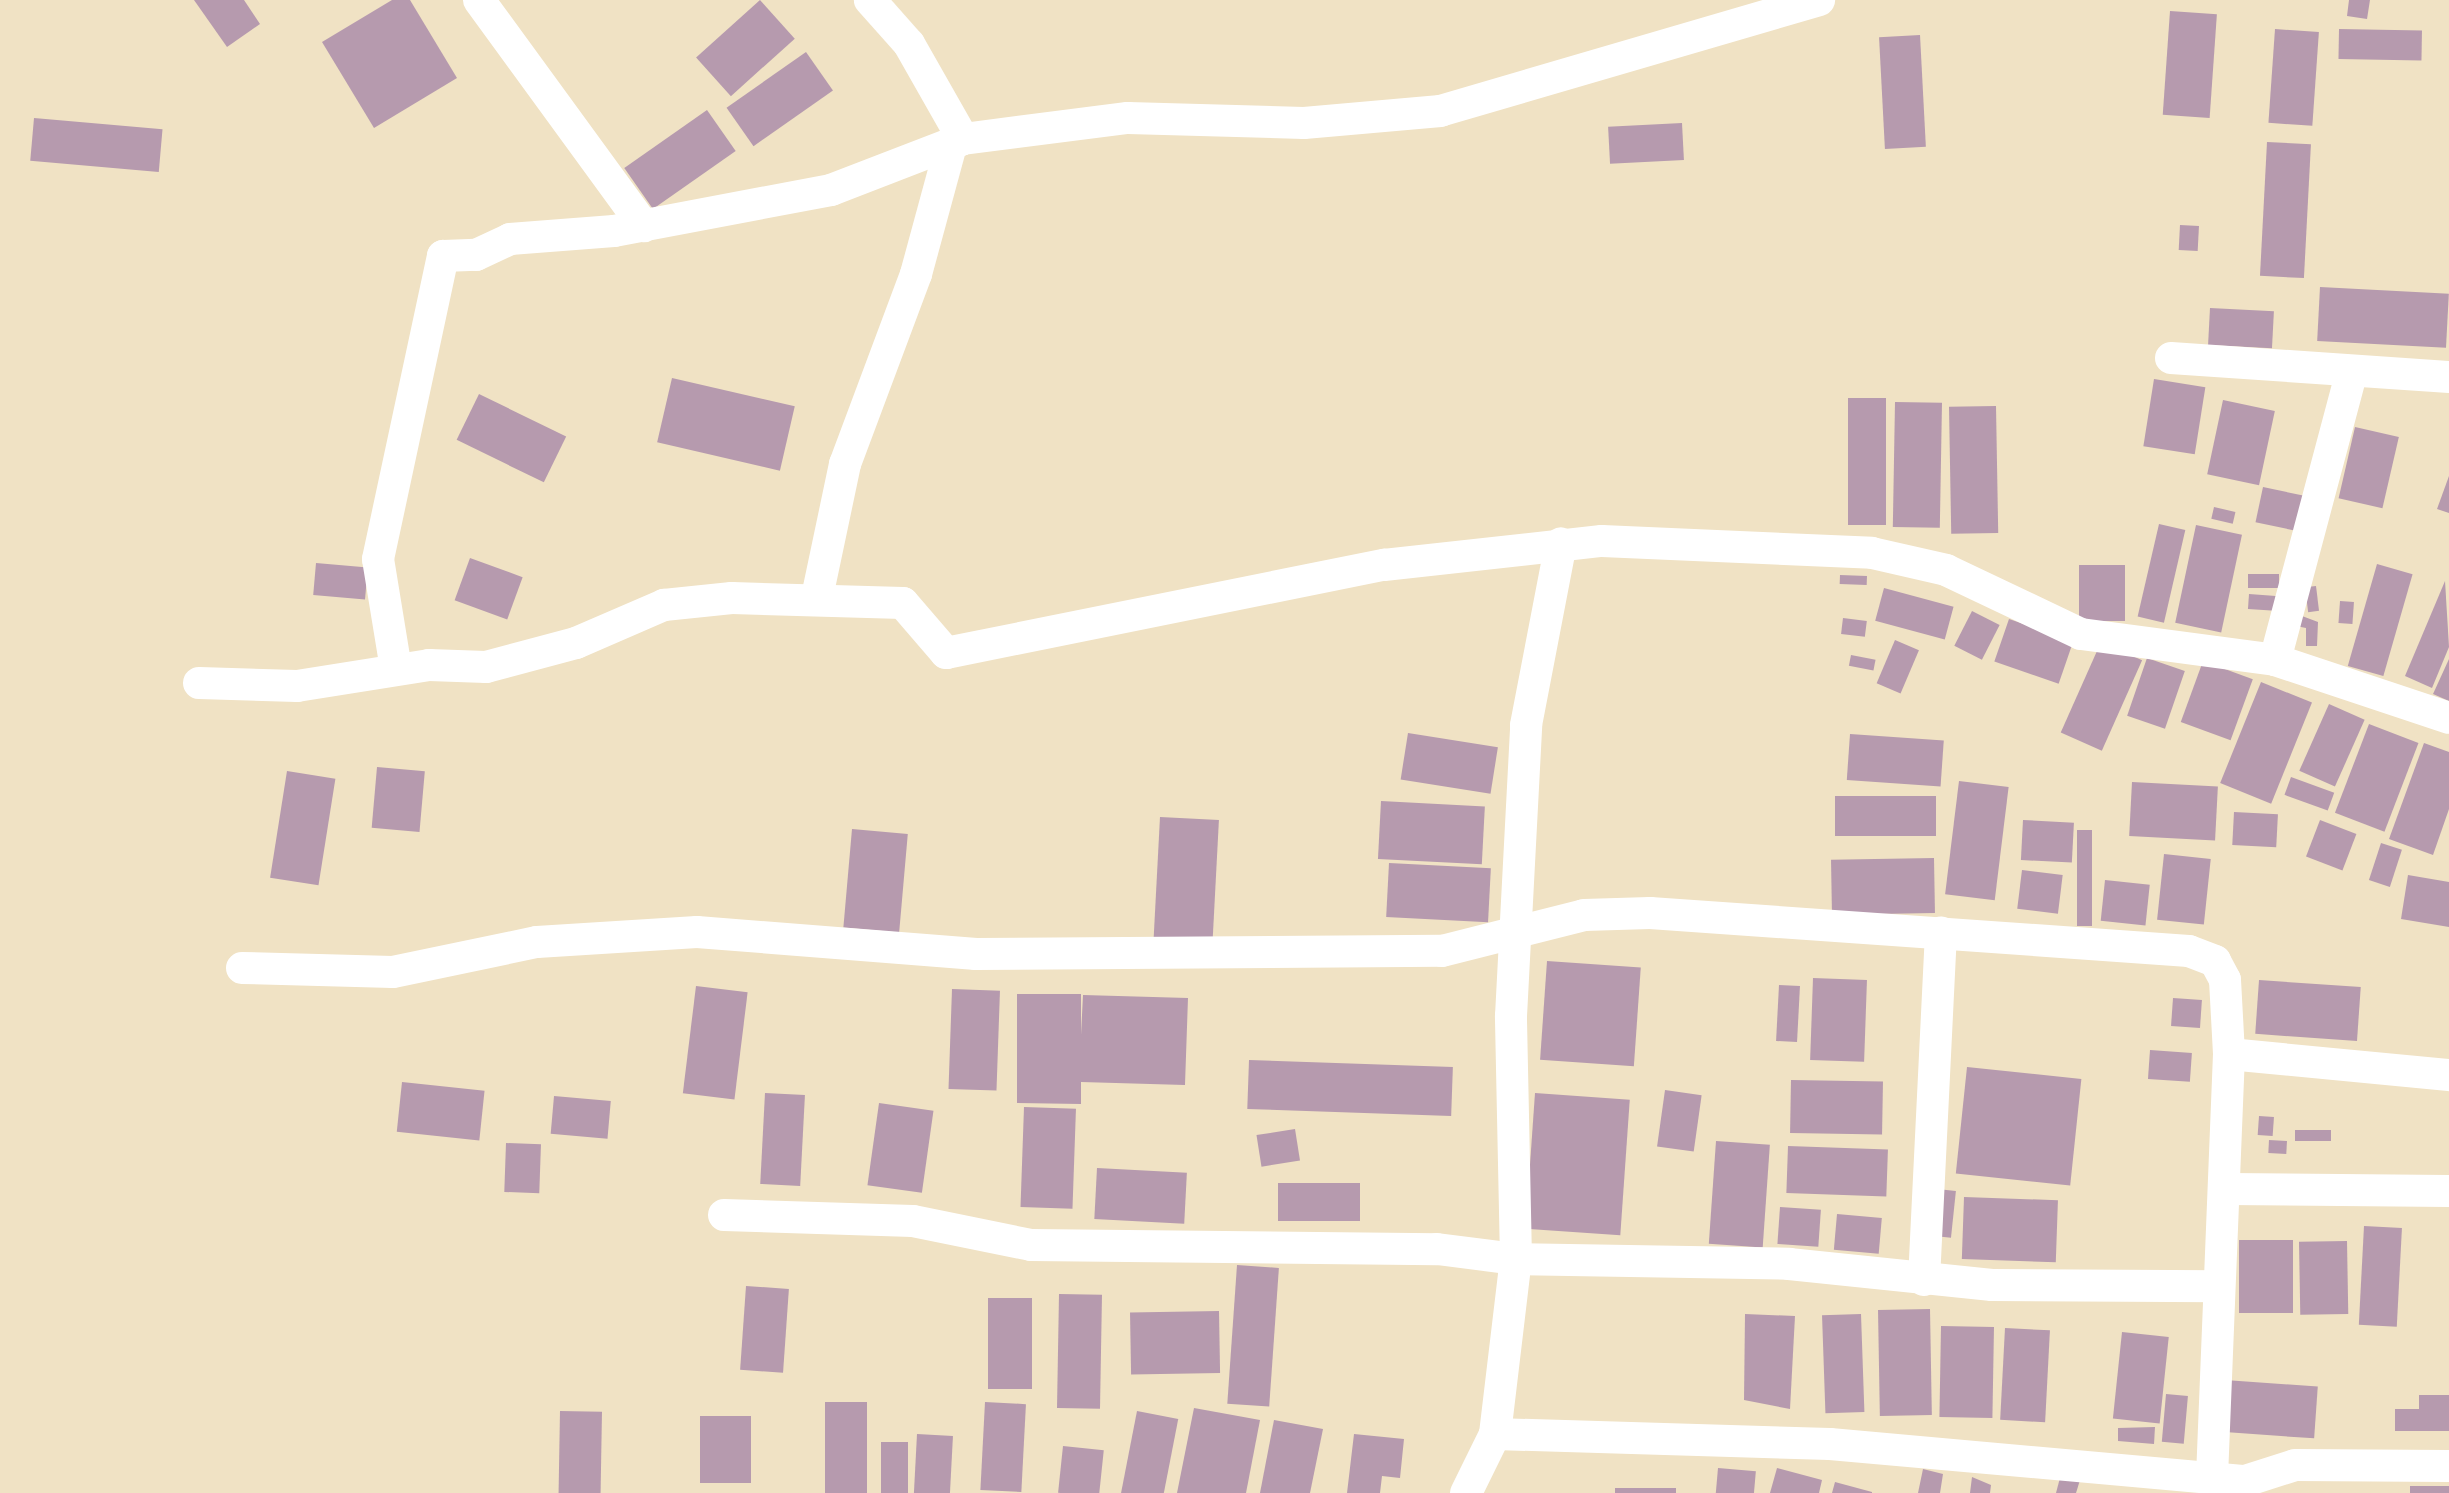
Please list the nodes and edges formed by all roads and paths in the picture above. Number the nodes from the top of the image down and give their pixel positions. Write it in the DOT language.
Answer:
graph roads {
  1 [pos="479,0"];
  2 [pos="870,0"];
  3 [pos="1819,0"];
  4 [pos="963,140"];
  5 [pos="644,226"];
  6 [pos="2171,358"];
  7 [pos="2352,371"];
  8 [pos="2449,377"];
  9 [pos="1560,543"];
  10 [pos="817,597"];
  11 [pos="2275,660"];
  12 [pos="396,670"];
  13 [pos="199,683"];
  14 [pos="2449,718"];
  15 [pos="1522,927"];
  16 [pos="1941,932"];
  17 [pos="242,968"];
  18 [pos="2229,1054"];
  19 [pos="2449,1075"];
  20 [pos="2228,1190"];
  21 [pos="2449,1191"];
  22 [pos="724,1215"];
  23 [pos="1516,1259"];
  24 [pos="1924,1280"];
  25 [pos="2218,1286"];
  26 [pos="1495,1434"];
  27 [pos="2449,1466"];
  28 [pos="2212,1480"];
  29 [pos="1466,1493"];
  1 -- 5 [label="street"];
  2 -- 4 [label="street"];
  3 -- 4 [label="street"];
  4 -- 5 [label="street"];
  4 -- 10 [label="street"];
  5 -- 12 [label="street"];
  6 -- 7 [label="street"];
  7 -- 8 [label="street"];
  7 -- 11 [label="street"];
  9 -- 10 [label="street"];
  9 -- 11 [label="street"];
  9 -- 15 [label="street"];
  10 -- 12 [label="street"];
  11 -- 14 [label="street"];
  12 -- 13 [label="street"];
  15 -- 16 [label="street"];
  15 -- 17 [label="street"];
  15 -- 23 [label="street"];
  16 -- 18 [label="street"];
  16 -- 24 [label="street"];
  18 -- 19 [label="street"];
  18 -- 20 [label="street"];
  20 -- 21 [label="street"];
  20 -- 25 [label="street"];
  22 -- 23 [label="street"];
  23 -- 24 [label="street"];
  23 -- 26 [label="street"];
  24 -- 25 [label="street"];
  25 -- 28 [label="street"];
  26 -- 28 [label="street"];
  26 -- 29 [label="street"];
  27 -- 28 [label="street"];
}
